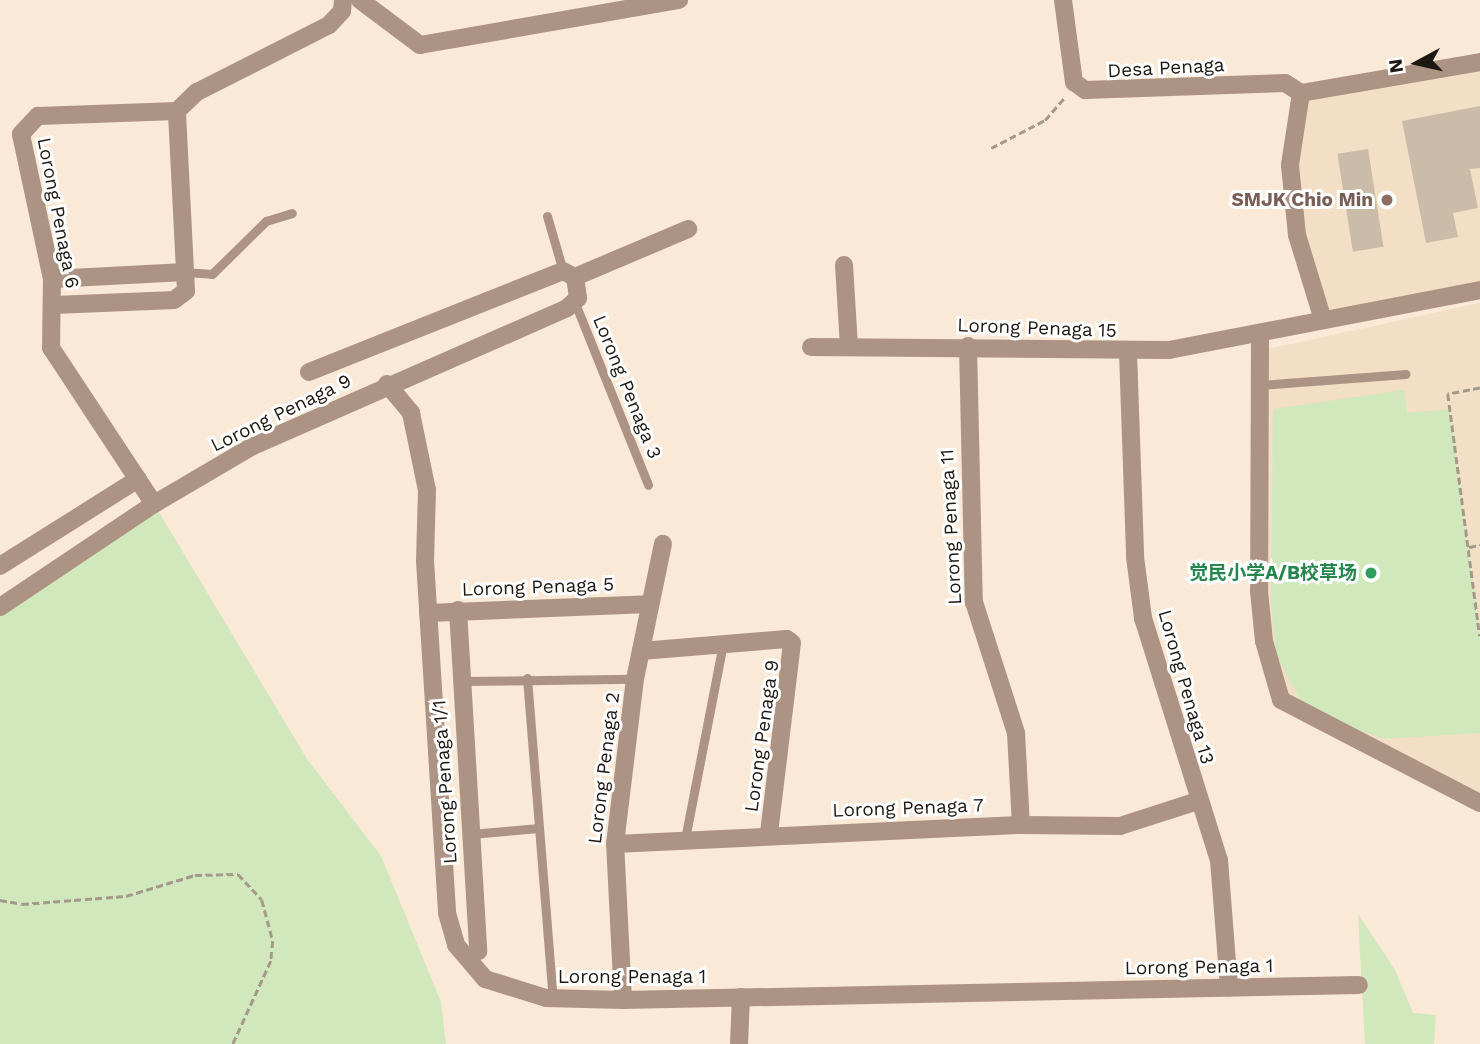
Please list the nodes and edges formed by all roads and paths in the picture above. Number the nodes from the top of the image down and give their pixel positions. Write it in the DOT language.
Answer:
graph roads {
  1 [pos="344,0"];
  2 [pos="360,0"];
  3 [pos="679,0"];
  4 [pos="1063,0"];
  5 [pos="1480,62"];
  6 [pos="1074,82"];
  7 [pos="1301,93"];
  8 [pos="177,111"];
  9 [pos="991,148"];
  10 [pos="292,213"];
  11 [pos="547,216"];
  12 [pos="688,229"];
  13 [pos="844,265"];
  14 [pos="185,272"];
  15 [pos="569,274"];
  16 [pos="52,279"];
  17 [pos="1480,290"];
  18 [pos="575,303"];
  19 [pos="54,305"];
  20 [pos="1322,317"];
  21 [pos="1260,335"];
  22 [pos="968,346"];
  23 [pos="811,347"];
  24 [pos="849,347"];
  25 [pos="1128,352"];
  26 [pos="309,372"];
  27 [pos="1406,374"];
  28 [pos="387,384"];
  29 [pos="1258,386"];
  30 [pos="1480,388"];
  31 [pos="138,479"];
  32 [pos="648,485"];
  33 [pos="154,504"];
  34 [pos="663,544"];
  35 [pos="1480,545"];
  36 [pos="1469,547"];
  37 [pos="3,558"];
  38 [pos="649,604"];
  39 [pos="0,607"];
  40 [pos="458,610"];
  41 [pos="428,613"];
  42 [pos="1479,619"];
  43 [pos="1480,636"];
  44 [pos="723,643"];
  45 [pos="641,651"];
  46 [pos="527,678"];
  47 [pos="635,679"];
  48 [pos="459,681"];
  49 [pos="1198,801"];
  50 [pos="1480,803"];
  51 [pos="1021,825"];
  52 [pos="539,828"];
  53 [pos="470,834"];
  54 [pos="769,834"];
  55 [pos="685,839"];
  56 [pos="615,844"];
  57 [pos="0,900"];
  58 [pos="478,951"];
  59 [pos="1359,985"];
  60 [pos="1229,988"];
  61 [pos="741,997"];
  62 [pos="554,998"];
  63 [pos="623,1000"];
  64 [pos="233,1044"];
  65 [pos="739,1044"];
  1 -- 8 [label="street"];
  2 -- 3 [label="street"];
  4 -- 6 [label="street"];
  5 -- 7 [label="street"];
  6 -- 7 [label="street, Desa Penaga"];
  6 -- 9 [label="path"];
  7 -- 20 [label="street"];
  8 -- 14 [label="street"];
  8 -- 16 [label="street, Lorong Penaga 6"];
  10 -- 14 [label="lane"];
  11 -- 15 [label="lane"];
  12 -- 15 [label="street"];
  13 -- 24 [label="street"];
  14 -- 16 [label="street"];
  14 -- 19 [label="street"];
  15 -- 18 [label="street"];
  15 -- 26 [label="street"];
  16 -- 19 [label="street, Lorong Penaga 6"];
  17 -- 20 [label="street, Lorong Penaga 15"];
  18 -- 28 [label="street, Lorong Penaga 9"];
  18 -- 32 [label="lane, Lorong Penaga 3"];
  19 -- 31 [label="street, Lorong Penaga 6"];
  20 -- 21 [label="street, Lorong Penaga 15"];
  21 -- 25 [label="street, Lorong Penaga 15"];
  21 -- 29 [label="street"];
  22 -- 24 [label="street, Lorong Penaga 15"];
  22 -- 25 [label="street, Lorong Penaga 15"];
  22 -- 51 [label="street, Lorong Penaga 11"];
  23 -- 24 [label="street, Lorong Penaga 15"];
  25 -- 49 [label="street, Lorong Penaga 13"];
  27 -- 29 [label="lane"];
  28 -- 33 [label="street, Lorong Penaga 9"];
  28 -- 41 [label="street, Lorong Penaga 1"];
  29 -- 50 [label="street"];
  30 -- 36 [label="path"];
  31 -- 33 [label="street, Lorong Penaga 6"];
  31 -- 37 [label="street"];
  33 -- 39 [label="street, Lorong Penaga 9"];
  34 -- 38 [label="street, Lorong Penaga 2"];
  35 -- 36 [label="path"];
  36 -- 42 [label="path"];
  38 -- 40 [label="street, Lorong Penaga 5"];
  38 -- 45 [label="street, Lorong Penaga 2"];
  40 -- 41 [label="street, Lorong Penaga 5"];
  40 -- 48 [label="street, Lorong Penaga 1/1"];
  41 -- 62 [label="street, Lorong Penaga 1"];
  42 -- 43 [label="path"];
  44 -- 45 [label="street"];
  44 -- 54 [label="street, Lorong Penaga 9"];
  44 -- 55 [label="lane"];
  45 -- 47 [label="street, Lorong Penaga 2"];
  46 -- 47 [label="lane"];
  46 -- 48 [label="lane"];
  46 -- 52 [label="lane"];
  47 -- 56 [label="street, Lorong Penaga 2"];
  48 -- 53 [label="street, Lorong Penaga 1/1"];
  49 -- 51 [label="street, Lorong Penaga 7"];
  49 -- 60 [label="street, Lorong Penaga 13"];
  51 -- 54 [label="street, Lorong Penaga 7"];
  52 -- 53 [label="lane"];
  52 -- 62 [label="lane"];
  53 -- 58 [label="street, Lorong Penaga 1/1"];
  54 -- 55 [label="street, Lorong Penaga 7"];
  55 -- 56 [label="street, Lorong Penaga 7"];
  56 -- 63 [label="street, Lorong Penaga 2"];
  57 -- 64 [label="path"];
  59 -- 60 [label="street, Lorong Penaga 1"];
  60 -- 61 [label="street, Lorong Penaga 1"];
  61 -- 63 [label="street, Lorong Penaga 1"];
  61 -- 65 [label="street"];
  62 -- 63 [label="street, Lorong Penaga 1"];
}
